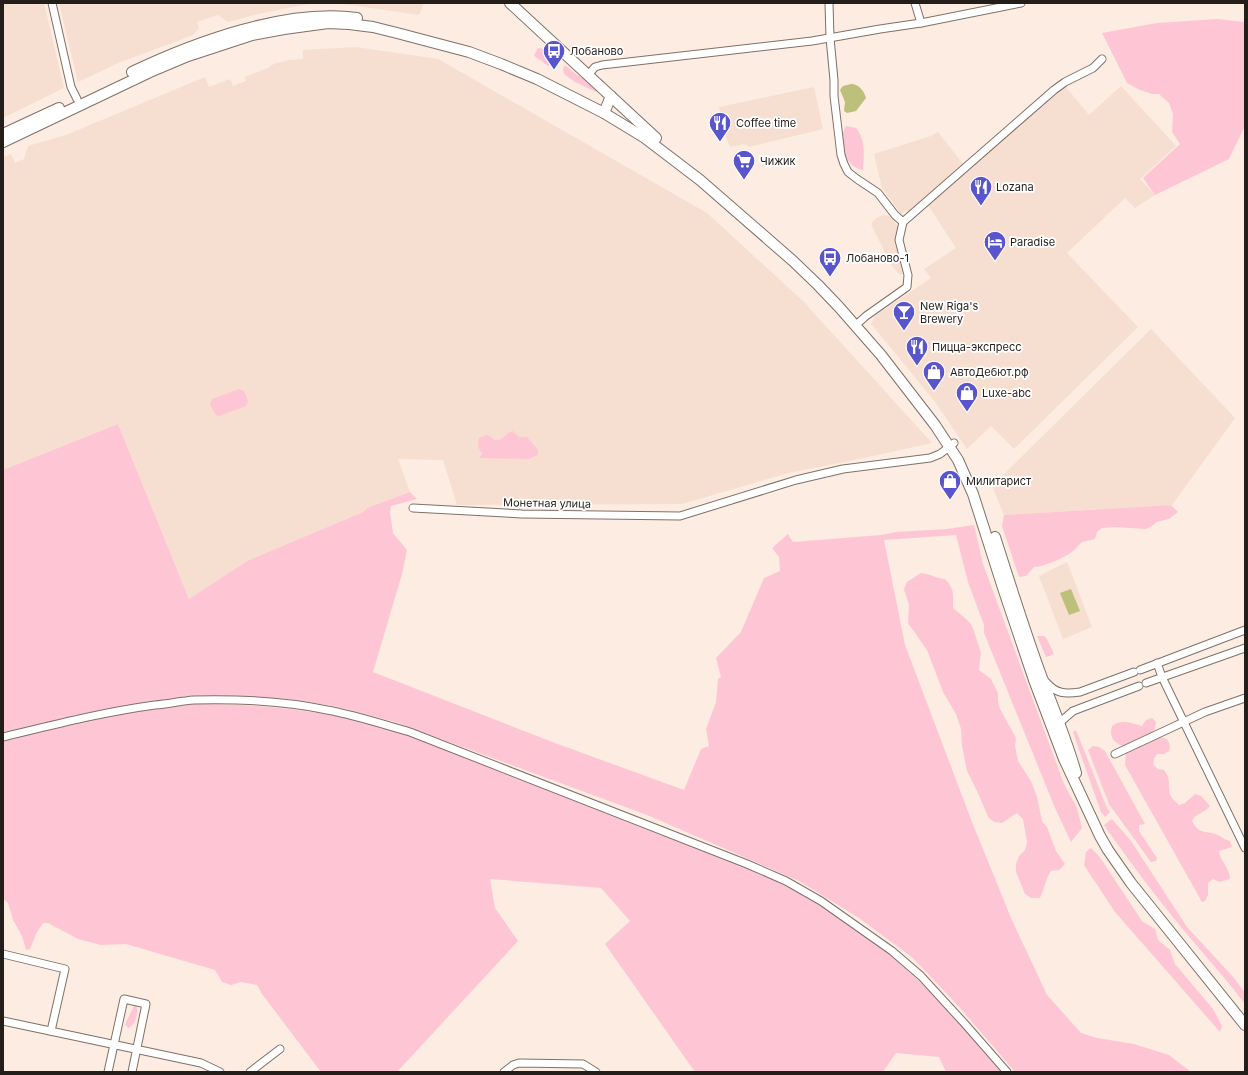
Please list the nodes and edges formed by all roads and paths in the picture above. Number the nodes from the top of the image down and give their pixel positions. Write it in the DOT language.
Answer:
graph roads {
  1 [pos="52,3"];
  2 [pos="510,3"];
  3 [pos="829,3"];
  4 [pos="915,3"];
  5 [pos="1021,3"];
  6 [pos="921,23"];
  7 [pos="830,38"];
  8 [pos="1102,59"];
  9 [pos="589,74"];
  10 [pos="611,96"];
  11 [pos="77,99"];
  12 [pos="605,111"];
  13 [pos="3,134"];
  14 [pos="656,138"];
  15 [pos="3,142"];
  16 [pos="903,222"];
  17 [pos="858,323"];
  18 [pos="952,445"];
  19 [pos="413,508"];
  20 [pos="1245,630"];
  21 [pos="1245,648"];
  22 [pos="1157,663"];
  23 [pos="1042,677"];
  24 [pos="1162,677"];
  25 [pos="1245,699"];
  26 [pos="1184,722"];
  27 [pos="1056,726"];
  28 [pos="3,737"];
  29 [pos="1115,754"];
  30 [pos="1245,848"];
  31 [pos="3,954"];
  32 [pos="3,1021"];
  33 [pos="1245,1025"];
  34 [pos="51,1031"];
  35 [pos="114,1044"];
  36 [pos="137,1048"];
  37 [pos="280,1049"];
  38 [pos="108,1072"];
  39 [pos="132,1072"];
  40 [pos="220,1072"];
  41 [pos="250,1072"];
  42 [pos="504,1072"];
  43 [pos="596,1072"];
  44 [pos="1007,1072"];
  1 -- 11 [label="street"];
  2 -- 9 [label="main road"];
  3 -- 7 [label="street"];
  4 -- 6 [label="street"];
  5 -- 6 [label="street"];
  6 -- 7 [label="street"];
  7 -- 9 [label="street"];
  7 -- 16 [label="street"];
  8 -- 16 [label="street"];
  9 -- 10 [label="main road"];
  10 -- 12 [label="main road"];
  10 -- 14 [label="main road"];
  11 -- 12 [label="main road"];
  11 -- 13 [label="main road"];
  12 -- 14 [label="main road"];
  12 -- 15 [label="main road"];
  12 -- 17 [label="main road"];
  14 -- 17 [label="main road"];
  16 -- 17 [label="street"];
  17 -- 18 [label="main road"];
  18 -- 19 [label="street, Монетная улица"];
  18 -- 23 [label="main road"];
  18 -- 27 [label="main road"];
  20 -- 22 [label="street"];
  21 -- 24 [label="street"];
  22 -- 23 [label="street"];
  22 -- 24 [label="street"];
  23 -- 27 [label="main road"];
  24 -- 26 [label="street"];
  24 -- 27 [label="street"];
  25 -- 26 [label="street"];
  26 -- 29 [label="street"];
  26 -- 30 [label="street"];
  27 -- 33 [label="main road"];
  28 -- 44 [label="street"];
  31 -- 34 [label="street"];
  32 -- 34 [label="street"];
  34 -- 35 [label="street"];
  35 -- 36 [label="street"];
  35 -- 36 [label="street"];
  35 -- 38 [label="street"];
  36 -- 39 [label="street"];
  36 -- 40 [label="street"];
  37 -- 41 [label="street"];
  42 -- 43 [label="street"];
}
